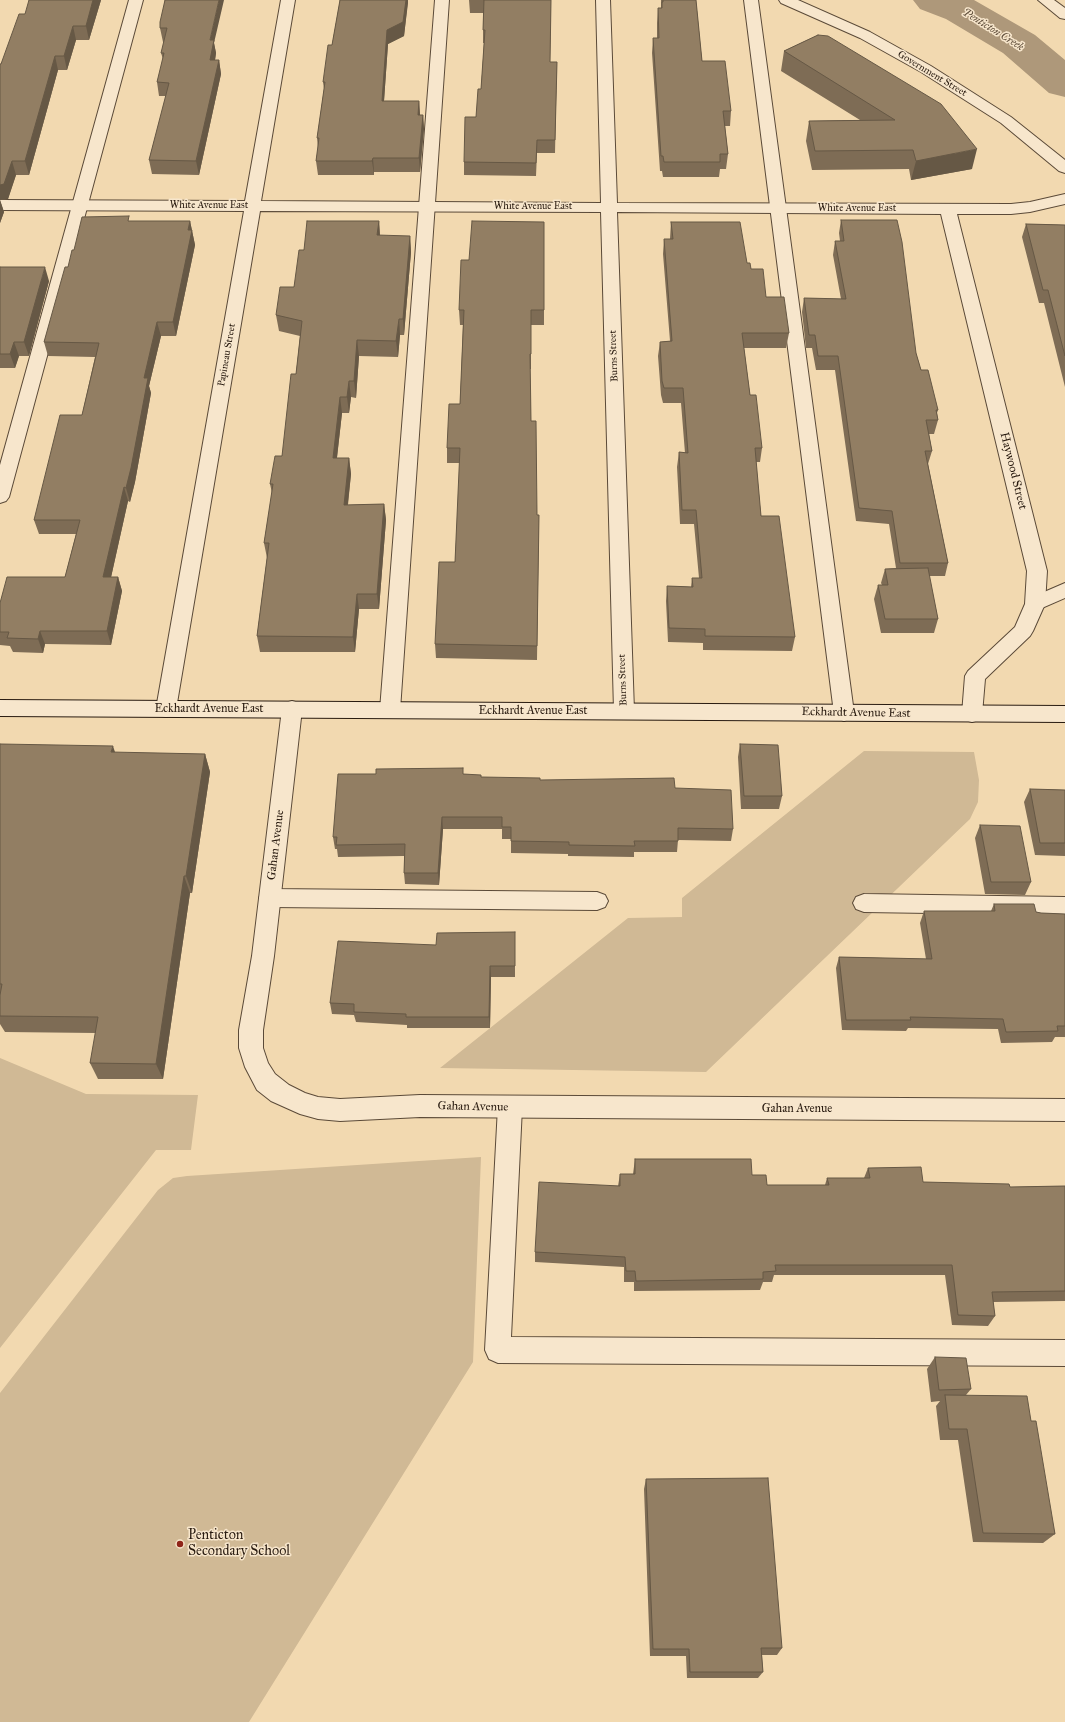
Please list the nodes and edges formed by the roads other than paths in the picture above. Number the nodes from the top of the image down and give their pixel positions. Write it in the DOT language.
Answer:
graph roads {
  1 [pos="136,0"];
  2 [pos="288,0"];
  3 [pos="442,0"];
  4 [pos="603,0"];
  5 [pos="751,0"];
  6 [pos="786,0"];
  7 [pos="1045,0"];
  8 [pos="1065,14"];
  9 [pos="1065,168"];
  10 [pos="1065,199"];
  11 [pos="0,205"];
  12 [pos="80,205"];
  13 [pos="253,206"];
  14 [pos="427,207"];
  15 [pos="609,208"];
  16 [pos="778,208"];
  17 [pos="948,209"];
  18 [pos="0,497"];
  19 [pos="1065,590"];
  20 [pos="1035,604"];
  21 [pos="0,708"];
  22 [pos="166,709"];
  23 [pos="292,710"];
  24 [pos="390,710"];
  25 [pos="624,711"];
  26 [pos="844,713"];
  27 [pos="972,714"];
  28 [pos="1065,714"];
  29 [pos="270,898"];
  30 [pos="597,901"];
  31 [pos="864,903"];
  32 [pos="1065,906"];
  33 [pos="510,1107"];
  34 [pos="1065,1110"];
  35 [pos="1065,1353"];
  1 -- 12 [label="lane"];
  2 -- 13 [label="street, Papineau Street"];
  3 -- 14 [label="lane"];
  4 -- 15 [label="street, Burns Street"];
  5 -- 16 [label="lane"];
  6 -- 9 [label="street, Government Street"];
  7 -- 8 [label="street"];
  10 -- 17 [label="street, White Avenue East"];
  11 -- 12 [label="street, White Avenue East"];
  12 -- 13 [label="street, White Avenue East"];
  12 -- 18 [label="lane"];
  13 -- 14 [label="street, White Avenue East"];
  13 -- 22 [label="street, Papineau Street"];
  14 -- 15 [label="street, White Avenue East"];
  14 -- 24 [label="lane"];
  15 -- 16 [label="street, White Avenue East"];
  15 -- 25 [label="street, Burns Street"];
  16 -- 17 [label="street, White Avenue East"];
  16 -- 26 [label="lane"];
  17 -- 20 [label="street, Haywood Street"];
  19 -- 20 [label="lane"];
  20 -- 27 [label="street, Haywood Street"];
  21 -- 22 [label="street, Eckhardt Avenue East"];
  22 -- 23 [label="street, Eckhardt Avenue East"];
  23 -- 24 [label="street, Eckhardt Avenue East"];
  23 -- 29 [label="street, Gahan Avenue"];
  24 -- 25 [label="street, Eckhardt Avenue East"];
  25 -- 26 [label="street, Eckhardt Avenue East"];
  26 -- 27 [label="street, Eckhardt Avenue East"];
  27 -- 28 [label="street, Eckhardt Avenue East"];
  29 -- 30 [label="lane"];
  29 -- 33 [label="street, Gahan Avenue"];
  31 -- 32 [label="lane"];
  33 -- 34 [label="street, Gahan Avenue"];
  33 -- 35 [label="lane"];
}
